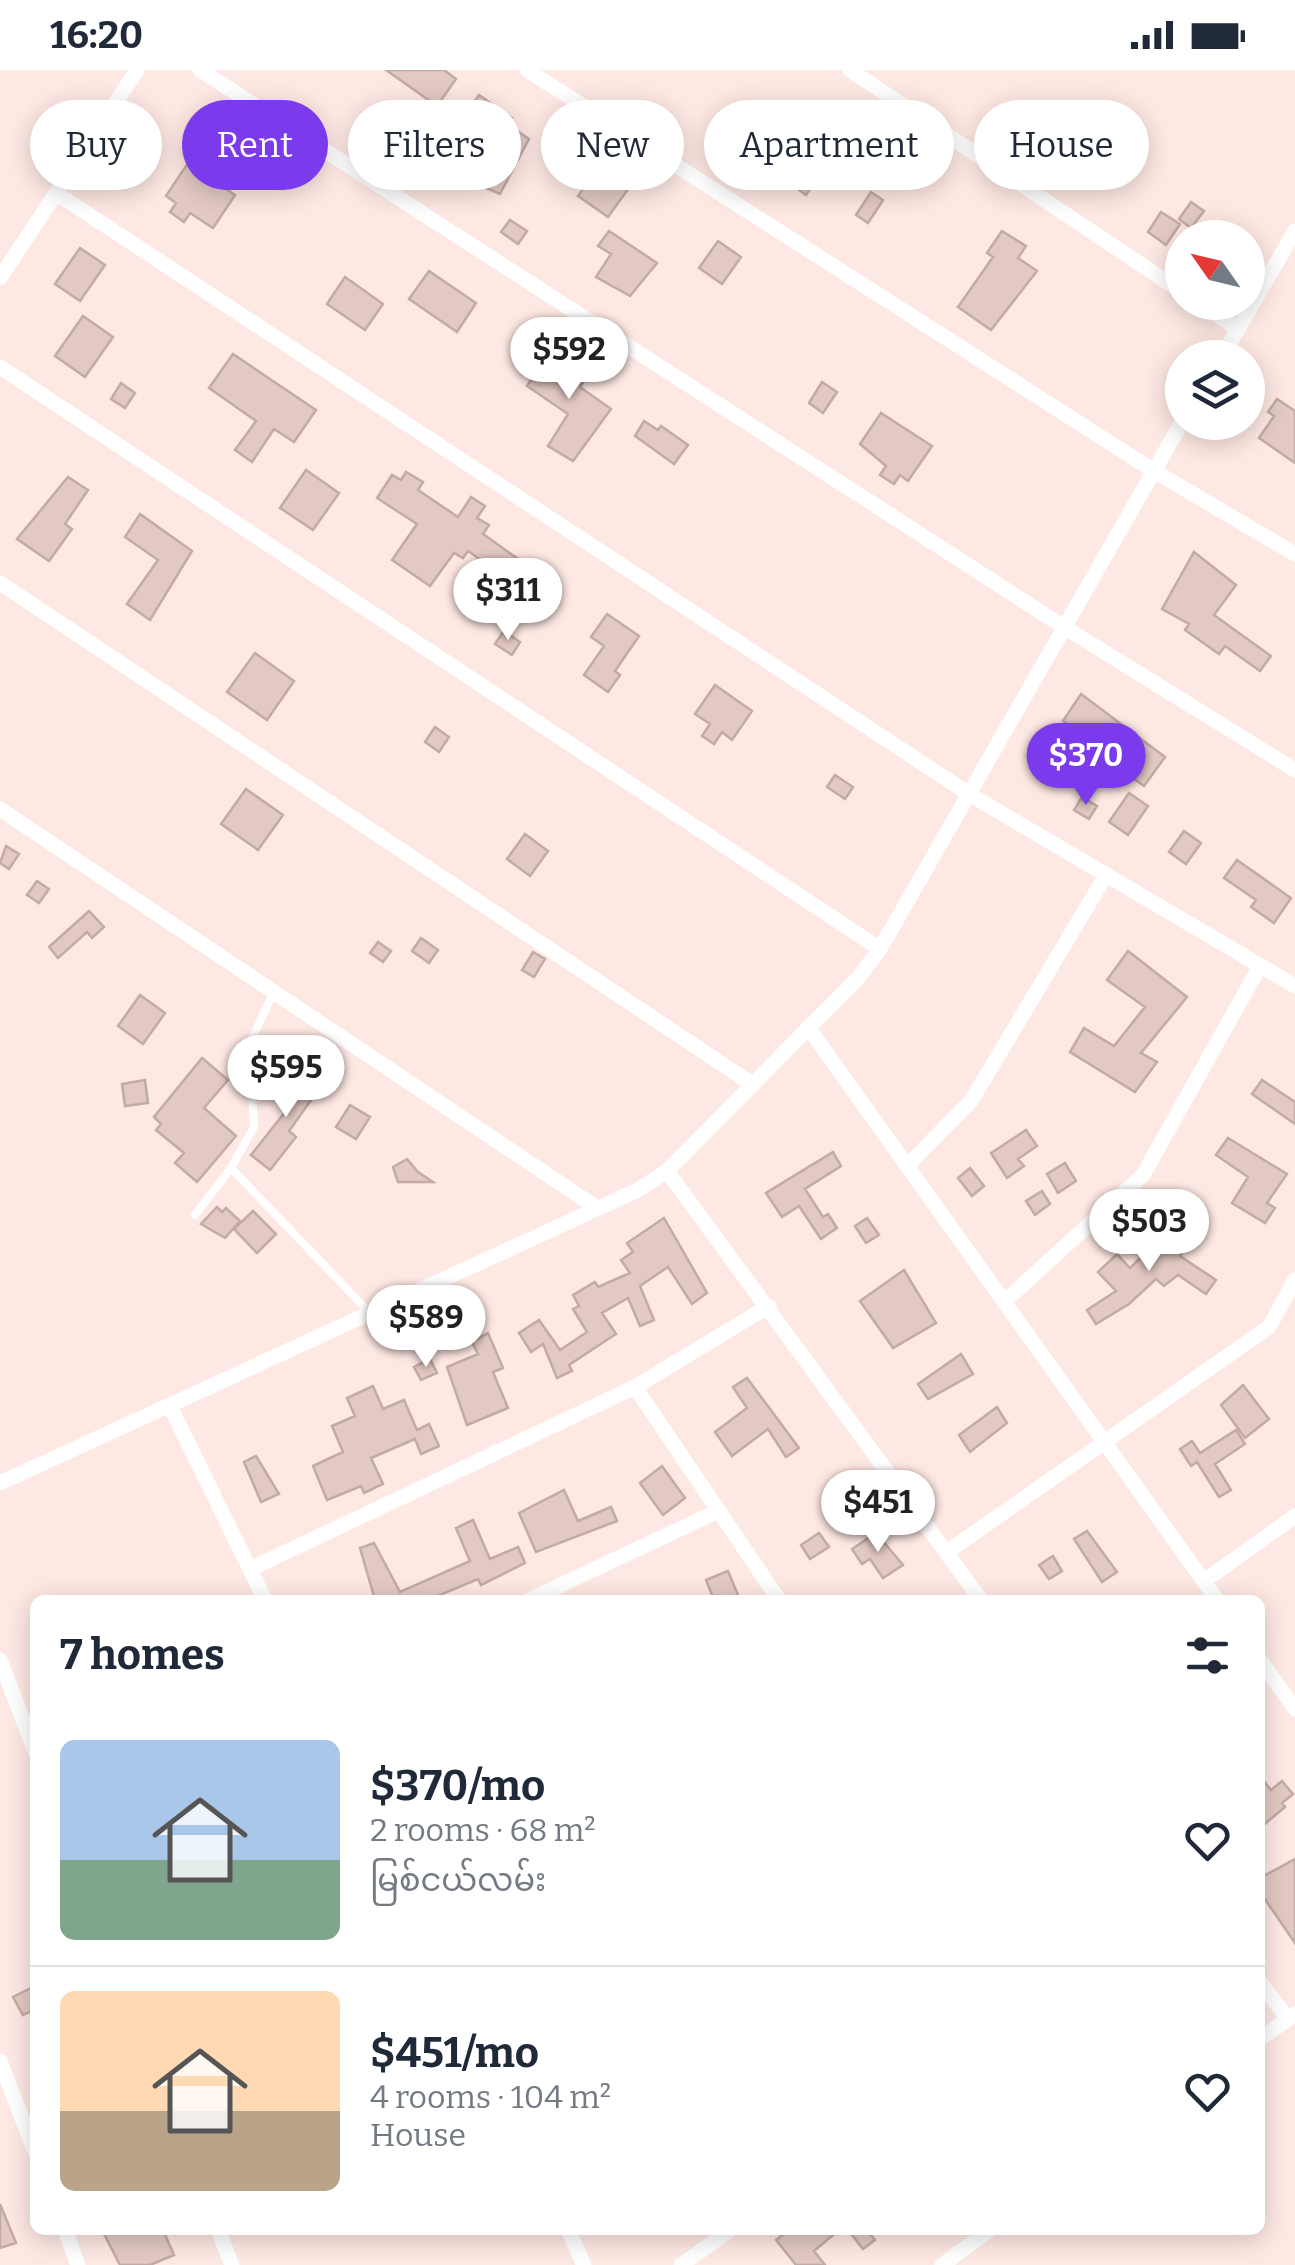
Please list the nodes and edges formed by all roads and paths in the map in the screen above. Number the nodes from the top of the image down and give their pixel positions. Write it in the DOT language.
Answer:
graph roads {
  1 [pos="138,70"];
  2 [pos="200,70"];
  3 [pos="527,70"];
  4 [pos="850,70"];
  5 [pos="56,193"];
  6 [pos="1295,231"];
  7 [pos="0,278"];
  8 [pos="1165,281"];
  9 [pos="1226,320"];
  10 [pos="1238,328"];
  11 [pos="1231,340"];
  12 [pos="0,366"];
  13 [pos="1172,440"];
  14 [pos="1154,471"];
  15 [pos="1295,554"];
  16 [pos="0,583"];
  17 [pos="1064,627"];
  18 [pos="1295,770"];
  19 [pos="969,794"];
  20 [pos="0,809"];
  21 [pos="1106,875"];
  22 [pos="880,950"];
  23 [pos="1260,966"];
  24 [pos="1295,986"];
  25 [pos="274,992"];
  26 [pos="808,1028"];
  27 [pos="752,1084"];
  28 [pos="907,1166"];
  29 [pos="232,1168"];
  30 [pos="667,1171"];
  31 [pos="598,1208"];
  32 [pos="195,1216"];
  33 [pos="1295,1280"];
  34 [pos="1004,1302"];
  35 [pos="769,1306"];
  36 [pos="372,1316"];
  37 [pos="635,1387"];
  38 [pos="171,1408"];
  39 [pos="1105,1443"];
  40 [pos="0,1483"];
  41 [pos="716,1512"];
  42 [pos="1295,1516"];
  43 [pos="947,1552"];
  44 [pos="250,1569"];
  45 [pos="1204,1581"];
  46 [pos="263,1595"];
  47 [pos="541,1595"];
  48 [pos="774,1595"];
  49 [pos="977,1595"];
  50 [pos="1214,1595"];
  51 [pos="0,1660"];
  52 [pos="1265,1667"];
  53 [pos="1295,1709"];
  54 [pos="30,1738"];
  55 [pos="1265,1988"];
  56 [pos="1291,2017"];
  57 [pos="1265,2035"];
  58 [pos="0,2061"];
  59 [pos="17,2105"];
  60 [pos="0,2110"];
  61 [pos="30,2139"];
  62 [pos="67,2235"];
  63 [pos="220,2235"];
  64 [pos="570,2235"];
  65 [pos="723,2235"];
  66 [pos="983,2235"];
  67 [pos="78,2265"];
  68 [pos="232,2265"];
  69 [pos="584,2265"];
  70 [pos="680,2265"];
  71 [pos="942,2265"];
  1 -- 5 [label="street"];
  2 -- 17 [label="street"];
  3 -- 14 [label="street"];
  4 -- 8 [label="street"];
  5 -- 7 [label="street"];
  5 -- 19 [label="street"];
  6 -- 10 [label="street"];
  9 -- 10 [label="street"];
  10 -- 11 [label="street"];
  12 -- 22 [label="street"];
  13 -- 14 [label="street"];
  14 -- 15 [label="street"];
  14 -- 17 [label="street"];
  16 -- 27 [label="street"];
  17 -- 18 [label="street"];
  17 -- 19 [label="street"];
  19 -- 21 [label="street"];
  19 -- 22 [label="street"];
  20 -- 25 [label="street"];
  21 -- 23 [label="street"];
  21 -- 28 [label="street"];
  22 -- 26 [label="street"];
  23 -- 24 [label="street"];
  23 -- 34 [label="street"];
  25 -- 29 [label="lane"];
  25 -- 31 [label="street"];
  26 -- 27 [label="street"];
  26 -- 28 [label="street"];
  27 -- 30 [label="street"];
  28 -- 34 [label="street"];
  29 -- 32 [label="lane"];
  29 -- 36 [label="lane"];
  30 -- 31 [label="street"];
  30 -- 35 [label="street"];
  31 -- 36 [label="street"];
  33 -- 39 [label="street"];
  34 -- 39 [label="street"];
  35 -- 37 [label="street"];
  35 -- 43 [label="street"];
  36 -- 38 [label="street"];
  37 -- 41 [label="street"];
  37 -- 44 [label="street"];
  38 -- 40 [label="street"];
  38 -- 44 [label="street"];
  39 -- 43 [label="street"];
  39 -- 45 [label="street"];
  41 -- 47 [label="street"];
  41 -- 48 [label="street"];
  42 -- 45 [label="street"];
  43 -- 49 [label="street"];
  44 -- 46 [label="street"];
  45 -- 50 [label="street"];
  51 -- 54 [label="street"];
  52 -- 53 [label="street"];
  55 -- 56 [label="street"];
  56 -- 57 [label="street"];
  58 -- 59 [label="street"];
  59 -- 60 [label="street"];
  59 -- 61 [label="street"];
  62 -- 67 [label="street"];
  63 -- 68 [label="street"];
  64 -- 69 [label="street"];
  65 -- 70 [label="street"];
  66 -- 71 [label="street"];
}
